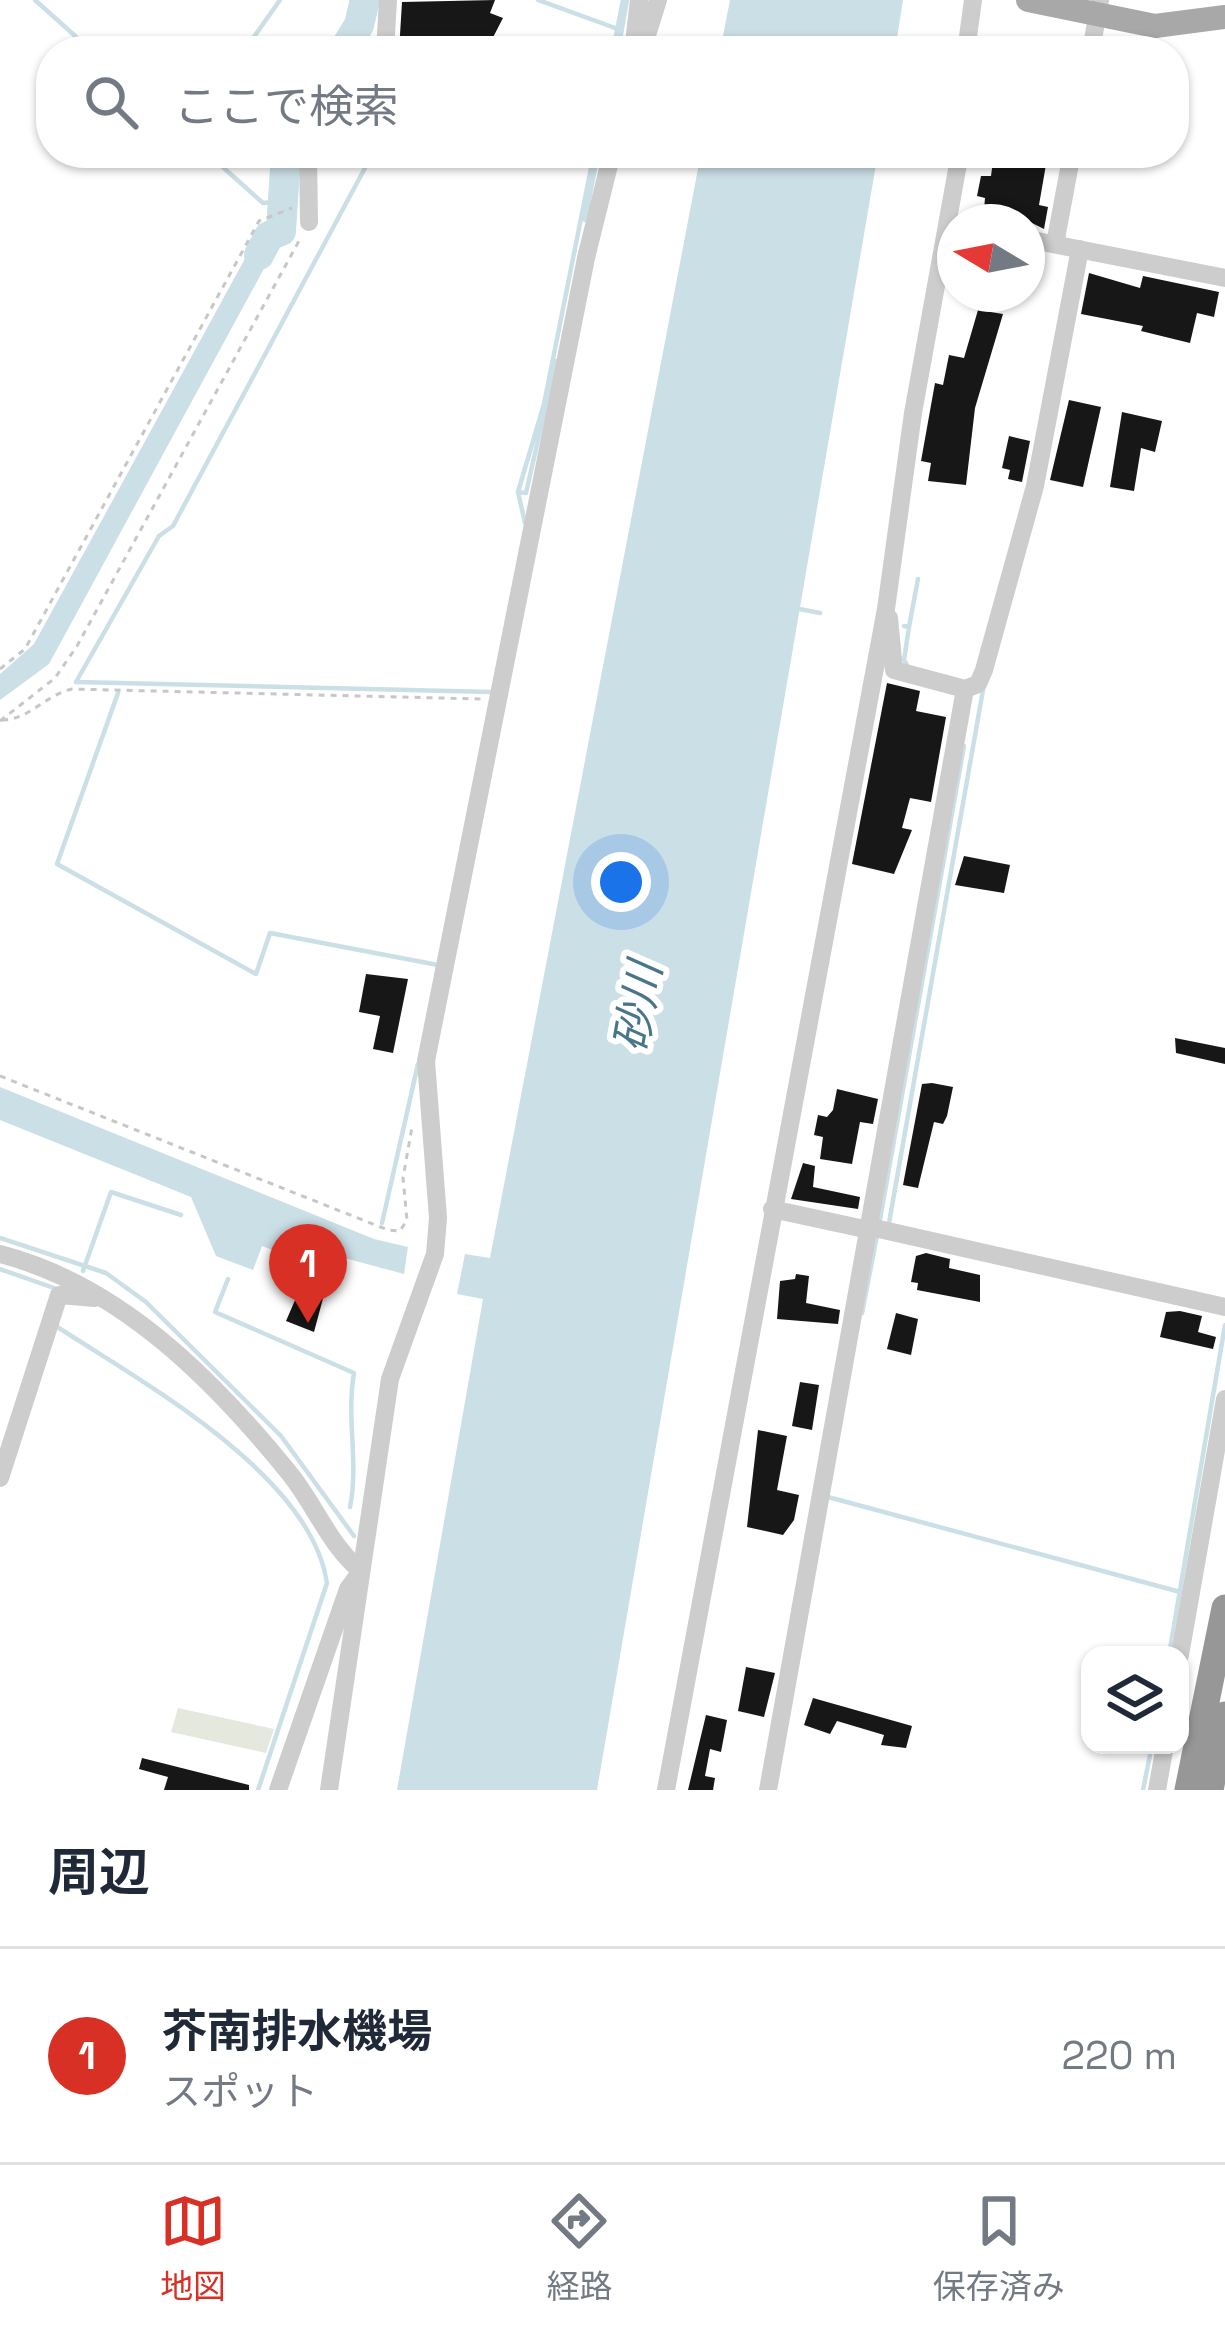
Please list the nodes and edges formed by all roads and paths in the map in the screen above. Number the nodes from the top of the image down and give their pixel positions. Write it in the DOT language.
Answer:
graph roads {
  1 [pos="388,0"];
  2 [pos="639,0"];
  3 [pos="658,0"];
  4 [pos="973,0"];
  5 [pos="1028,0"];
  6 [pos="1100,0"];
  7 [pos="1225,17"];
  8 [pos="387,36"];
  9 [pos="635,36"];
  10 [pos="647,36"];
  11 [pos="968,36"];
  12 [pos="1094,36"];
  13 [pos="308,168"];
  14 [pos="608,168"];
  15 [pos="957,168"];
  16 [pos="1068,168"];
  17 [pos="953,204"];
  18 [pos="292,208"];
  19 [pos="309,221"];
  20 [pos="1045,243"];
  21 [pos="1079,254"];
  22 [pos="1225,278"];
  23 [pos="937,307"];
  24 [pos="886,609"];
  25 [pos="0,669"];
  26 [pos="965,688"];
  27 [pos="486,699"];
  28 [pos="0,1076"];
  29 [pos="416,1107"];
  30 [pos="772,1209"];
  31 [pos="872,1229"];
  32 [pos="0,1254"];
  33 [pos="112,1300"];
  34 [pos="1225,1307"];
  35 [pos="1225,1399"];
  36 [pos="0,1478"];
  37 [pos="361,1571"];
  38 [pos="1225,1608"];
  39 [pos="1182,1646"];
  40 [pos="1225,1715"];
  41 [pos="1163,1754"];
  42 [pos="278,1790"];
  43 [pos="329,1790"];
  44 [pos="666,1790"];
  45 [pos="768,1790"];
  46 [pos="1157,1790"];
  47 [pos="1188,1790"];
  48 [pos="1210,1790"];
  1 -- 8 [label="street"];
  2 -- 9 [label="street"];
  3 -- 10 [label="street"];
  4 -- 11 [label="street"];
  5 -- 7 [label="main road, bridge"];
  6 -- 12 [label="street"];
  13 -- 19 [label="street"];
  14 -- 37 [label="street"];
  15 -- 17 [label="street"];
  16 -- 20 [label="street"];
  18 -- 25 [label="path"];
  19 -- 27 [label="path"];
  20 -- 21 [label="street"];
  21 -- 22 [label="street"];
  21 -- 26 [label="street"];
  23 -- 24 [label="street"];
  24 -- 26 [label="street"];
  24 -- 30 [label="street"];
  26 -- 31 [label="street"];
  28 -- 29 [label="path"];
  30 -- 31 [label="street"];
  30 -- 44 [label="street"];
  31 -- 34 [label="street"];
  31 -- 45 [label="street"];
  32 -- 33 [label="street"];
  33 -- 36 [label="street"];
  33 -- 37 [label="street"];
  35 -- 39 [label="street"];
  37 -- 42 [label="street"];
  37 -- 43 [label="street"];
  38 -- 47 [label="highway"];
  40 -- 48 [label="highway"];
  41 -- 46 [label="street"];
}
